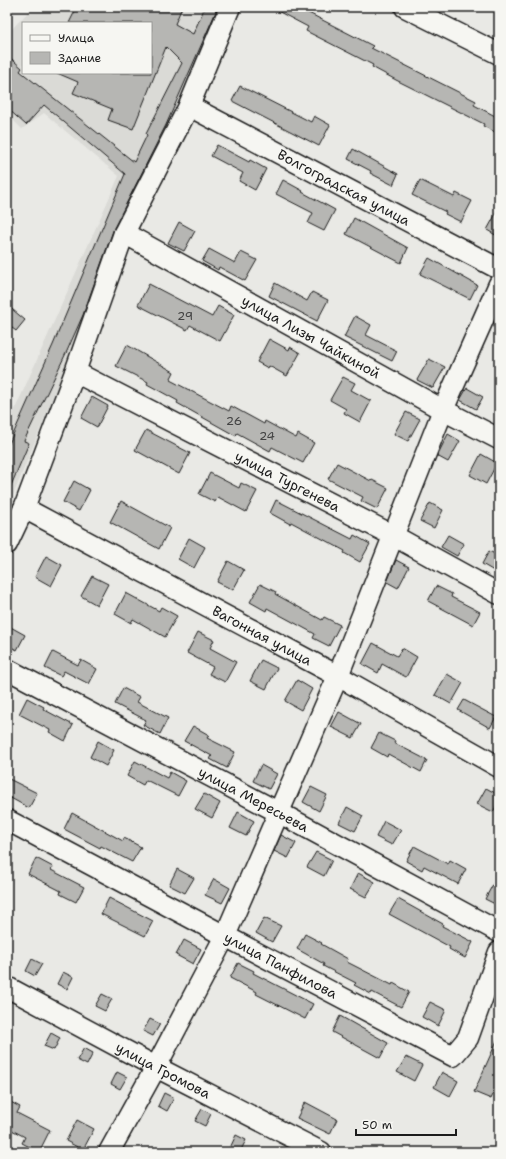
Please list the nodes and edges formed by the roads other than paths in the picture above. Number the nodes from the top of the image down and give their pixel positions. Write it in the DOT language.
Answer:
graph roads {
  1 [pos="230,7"];
  2 [pos="405,7"];
  3 [pos="499,54"];
  4 [pos="189,106"];
  5 [pos="124,233"];
  6 [pos="499,269"];
  7 [pos="499,284"];
  8 [pos="75,372"];
  9 [pos="443,410"];
  10 [pos="499,439"];
  11 [pos="24,508"];
  12 [pos="394,536"];
  13 [pos="7,544"];
  14 [pos="499,594"];
  15 [pos="7,669"];
  16 [pos="338,676"];
  17 [pos="499,767"];
  18 [pos="278,812"];
  19 [pos="7,820"];
  20 [pos="499,932"];
  21 [pos="224,936"];
  22 [pos="499,952"];
  23 [pos="7,987"];
  24 [pos="156,1067"];
  25 [pos="109,1152"];
  26 [pos="321,1152"];
  1 -- 4 [label="street"];
  2 -- 3 [label="street"];
  4 -- 5 [label="street"];
  4 -- 6 [label="street, Волгоградская улица"];
  5 -- 8 [label="street"];
  5 -- 9 [label="street, улица Лизы Чайкиной"];
  7 -- 9 [label="street"];
  8 -- 11 [label="street"];
  8 -- 12 [label="street, улица Тургенева"];
  9 -- 10 [label="street, улица Лизы Чайкиной"];
  9 -- 12 [label="street"];
  11 -- 13 [label="street"];
  11 -- 16 [label="street, Вагонная улица"];
  12 -- 14 [label="street, улица Тургенева"];
  12 -- 16 [label="street"];
  15 -- 18 [label="street, улица Мересьева"];
  16 -- 17 [label="street, Вагонная улица"];
  16 -- 18 [label="street"];
  18 -- 20 [label="street, улица Мересьева"];
  18 -- 21 [label="street"];
  19 -- 21 [label="street, улица Панфилова"];
  21 -- 22 [label="street, улица Панфилова"];
  21 -- 24 [label="street"];
  23 -- 24 [label="street, улица Громова"];
  24 -- 25 [label="street"];
  24 -- 26 [label="street, улица Громова"];
}
